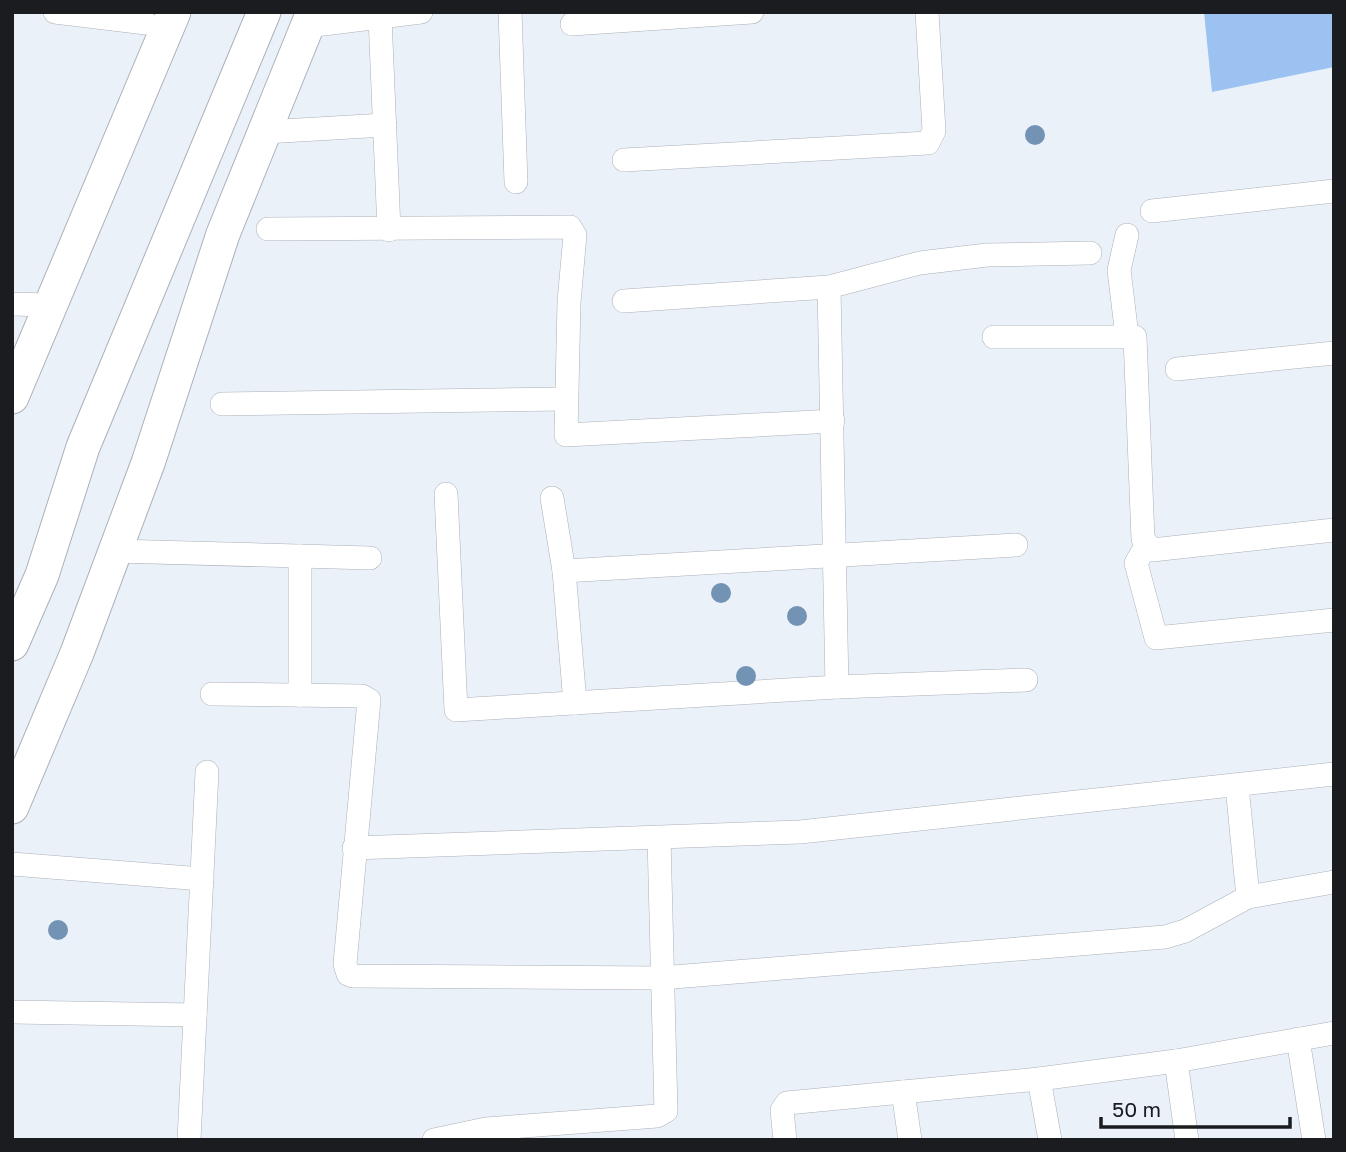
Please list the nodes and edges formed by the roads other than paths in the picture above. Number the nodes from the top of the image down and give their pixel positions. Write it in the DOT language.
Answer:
graph roads {
  1 [pos="55,12"];
  2 [pos="264,12"];
  3 [pos="421,12"];
  4 [pos="510,12"];
  5 [pos="752,12"];
  6 [pos="927,12"];
  7 [pos="157,16"];
  8 [pos="380,17"];
  9 [pos="310,19"];
  10 [pos="572,24"];
  11 [pos="385,125"];
  12 [pos="265,132"];
  13 [pos="624,160"];
  14 [pos="516,182"];
  15 [pos="1334,191"];
  16 [pos="1152,212"];
  17 [pos="268,229"];
  18 [pos="389,230"];
  19 [pos="1127,235"];
  20 [pos="1090,253"];
  21 [pos="829,287"];
  22 [pos="624,301"];
  23 [pos="30,304"];
  24 [pos="1127,335"];
  25 [pos="994,337"];
  26 [pos="12,344"];
  27 [pos="1334,353"];
  28 [pos="1177,369"];
  29 [pos="12,397"];
  30 [pos="566,398"];
  31 [pos="222,404"];
  32 [pos="832,421"];
  33 [pos="446,494"];
  34 [pos="552,498"];
  35 [pos="1334,530"];
  36 [pos="1016,545"];
  37 [pos="1146,546"];
  38 [pos="115,551"];
  39 [pos="836,553"];
  40 [pos="300,556"];
  41 [pos="370,558"];
  42 [pos="564,571"];
  43 [pos="1334,620"];
  44 [pos="12,644"];
  45 [pos="1027,680"];
  46 [pos="837,687"];
  47 [pos="212,694"];
  48 [pos="300,695"];
  49 [pos="575,703"];
  50 [pos="207,772"];
  51 [pos="1334,774"];
  52 [pos="1237,786"];
  53 [pos="12,807"];
  54 [pos="659,838"];
  55 [pos="354,848"];
  56 [pos="12,864"];
  57 [pos="202,879"];
  58 [pos="1334,881"];
  59 [pos="1248,897"];
  60 [pos="661,978"];
  61 [pos="12,1012"];
  62 [pos="195,1015"];
  63 [pos="1334,1033"];
  64 [pos="1298,1040"];
  65 [pos="1175,1061"];
  66 [pos="1040,1079"];
  67 [pos="903,1092"];
  68 [pos="189,1140"];
  69 [pos="434,1140"];
  70 [pos="785,1140"];
  71 [pos="910,1140"];
  72 [pos="1050,1140"];
  73 [pos="1187,1140"];
  74 [pos="1314,1140"];
  1 -- 7 [label="street"];
  2 -- 44 [label="main road"];
  3 -- 8 [label="street"];
  4 -- 14 [label="street"];
  5 -- 10 [label="street"];
  6 -- 13 [label="street"];
  7 -- 23 [label="main road"];
  8 -- 9 [label="street"];
  8 -- 11 [label="street"];
  9 -- 12 [label="main road"];
  11 -- 12 [label="street"];
  11 -- 18 [label="street"];
  12 -- 38 [label="main road"];
  15 -- 16 [label="street"];
  17 -- 18 [label="street"];
  18 -- 30 [label="street"];
  19 -- 24 [label="street"];
  20 -- 21 [label="street"];
  21 -- 22 [label="street"];
  21 -- 32 [label="street"];
  23 -- 26 [label="main road"];
  23 -- 29 [label="main road"];
  24 -- 25 [label="street"];
  24 -- 37 [label="street"];
  27 -- 28 [label="street"];
  30 -- 31 [label="street"];
  30 -- 32 [label="street"];
  32 -- 39 [label="street"];
  33 -- 49 [label="street"];
  34 -- 42 [label="street"];
  35 -- 37 [label="street"];
  36 -- 39 [label="street"];
  37 -- 43 [label="street"];
  38 -- 40 [label="street"];
  38 -- 53 [label="main road"];
  39 -- 42 [label="street"];
  39 -- 46 [label="street"];
  40 -- 41 [label="street"];
  40 -- 48 [label="street"];
  42 -- 49 [label="street"];
  45 -- 46 [label="street"];
  46 -- 49 [label="street"];
  47 -- 48 [label="street"];
  48 -- 55 [label="street"];
  50 -- 57 [label="street"];
  51 -- 52 [label="street"];
  52 -- 54 [label="street"];
  52 -- 59 [label="street"];
  54 -- 55 [label="street"];
  54 -- 60 [label="street"];
  55 -- 60 [label="street"];
  56 -- 57 [label="street"];
  57 -- 62 [label="street"];
  58 -- 59 [label="street"];
  59 -- 60 [label="street"];
  60 -- 69 [label="street"];
  61 -- 62 [label="street"];
  62 -- 68 [label="street"];
  63 -- 64 [label="street"];
  64 -- 65 [label="street"];
  64 -- 74 [label="street"];
  65 -- 66 [label="street"];
  65 -- 73 [label="street"];
  66 -- 67 [label="street"];
  66 -- 72 [label="street"];
  67 -- 70 [label="street"];
  67 -- 71 [label="street"];
}
